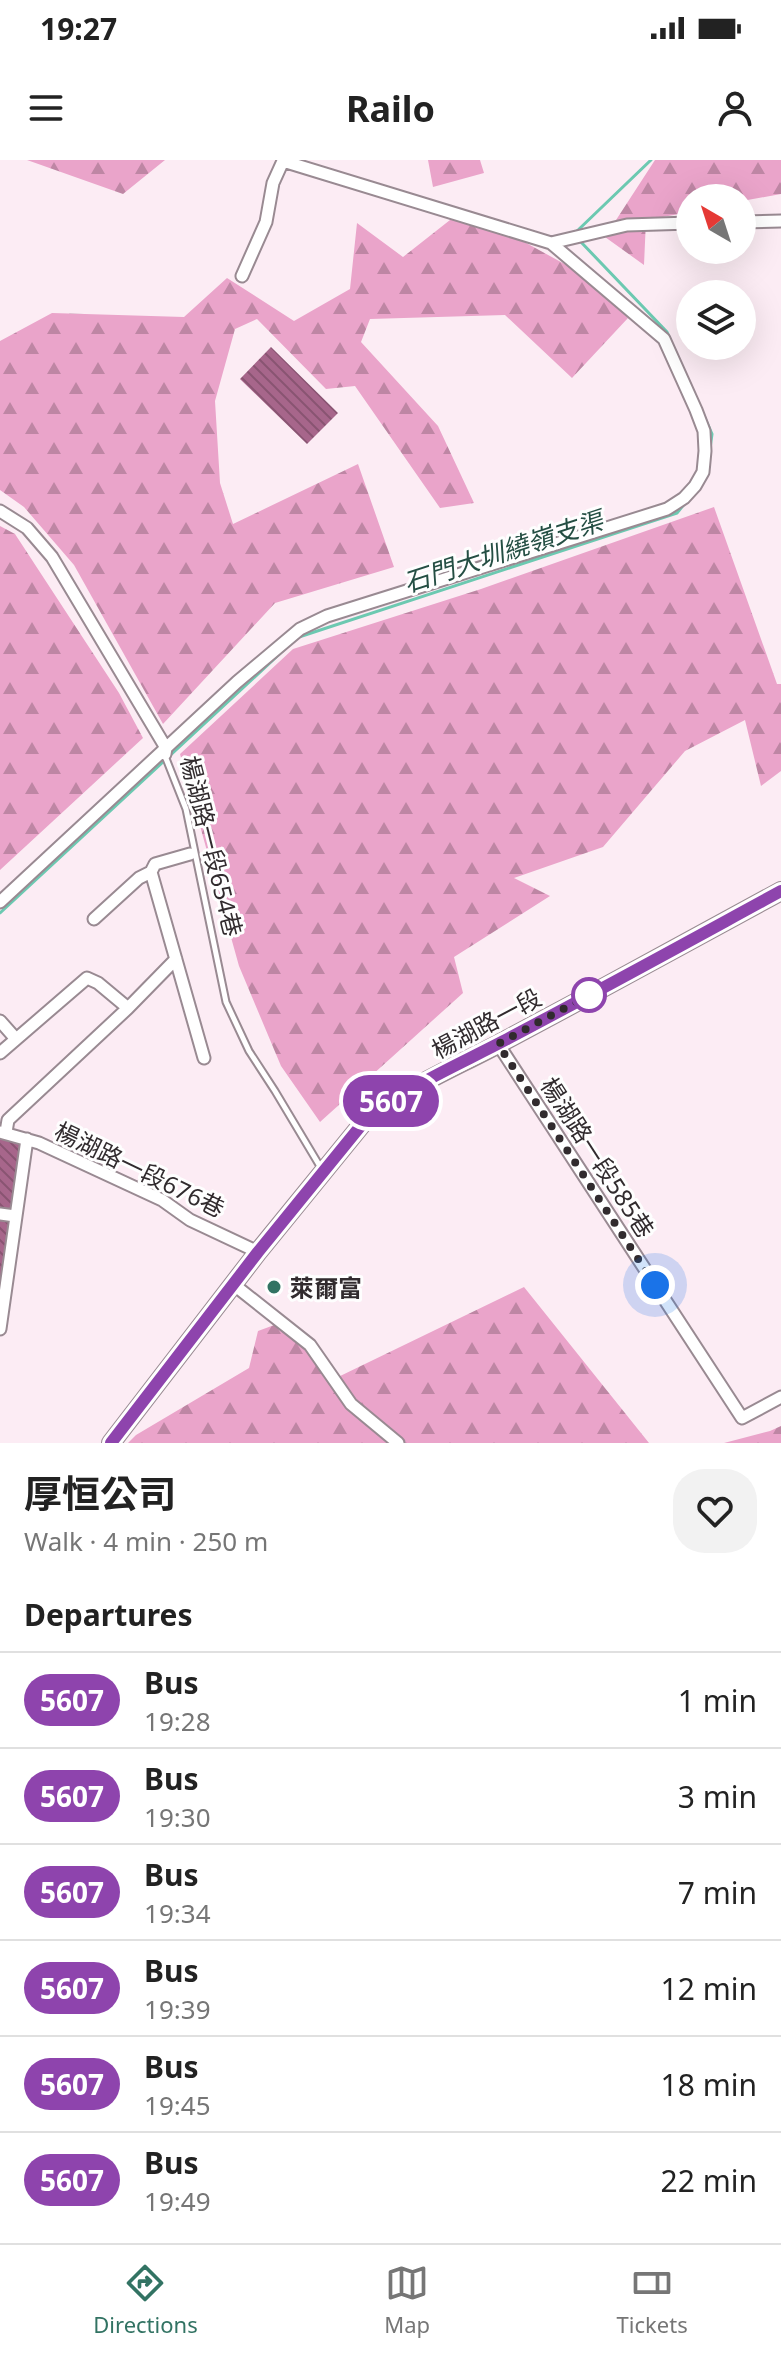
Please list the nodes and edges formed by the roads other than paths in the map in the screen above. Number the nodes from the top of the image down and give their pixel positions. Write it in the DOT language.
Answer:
graph roads {
  1 [pos="781,221"];
  2 [pos="756,222"];
  3 [pos="676,223"];
  4 [pos="551,243"];
  5 [pos="242,276"];
  6 [pos="0,511"];
  7 [pos="166,751"];
  8 [pos="190,854"];
  9 [pos="151,872"];
  10 [pos="781,891"];
  11 [pos="0,902"];
  12 [pos="94,919"];
  13 [pos="176,959"];
  14 [pos="128,1008"];
  15 [pos="0,1021"];
  16 [pos="16,1039"];
  17 [pos="498,1044"];
  18 [pos="0,1053"];
  19 [pos="204,1058"];
  20 [pos="4,1124"];
  21 [pos="27,1139"];
  22 [pos="323,1172"];
  23 [pos="0,1214"];
  24 [pos="15,1216"];
  25 [pos="258,1252"];
  26 [pos="4,1277"];
  27 [pos="233,1284"];
  28 [pos="0,1329"];
  29 [pos="781,1397"];
  30 [pos="111,1443"];
  31 [pos="398,1443"];
  1 -- 2 [label="street"];
  3 -- 4 [label="street"];
  4 -- 5 [label="street"];
  4 -- 7 [label="street"];
  6 -- 7 [label="street, 楊湖路一段654巷"];
  7 -- 11 [label="street"];
  7 -- 22 [label="lane, 楊湖路一段654巷"];
  8 -- 9 [label="street"];
  9 -- 12 [label="street"];
  9 -- 13 [label="street"];
  10 -- 17 [label="street, 楊湖路一段"];
  13 -- 14 [label="street"];
  13 -- 19 [label="street"];
  14 -- 16 [label="street"];
  14 -- 20 [label="street"];
  15 -- 16 [label="street"];
  16 -- 18 [label="street"];
  17 -- 22 [label="street, 楊湖路一段"];
  17 -- 29 [label="street, 楊湖路一段585巷"];
  20 -- 21 [label="street, 楊湖路一段676巷"];
  21 -- 24 [label="street"];
  21 -- 25 [label="street, 楊湖路一段676巷"];
  22 -- 25 [label="street, 楊湖路一段"];
  23 -- 24 [label="street"];
  24 -- 26 [label="street"];
  25 -- 27 [label="street, 楊湖路一段"];
  26 -- 28 [label="street"];
  27 -- 30 [label="street, 楊湖路一段"];
  27 -- 31 [label="street"];
}
